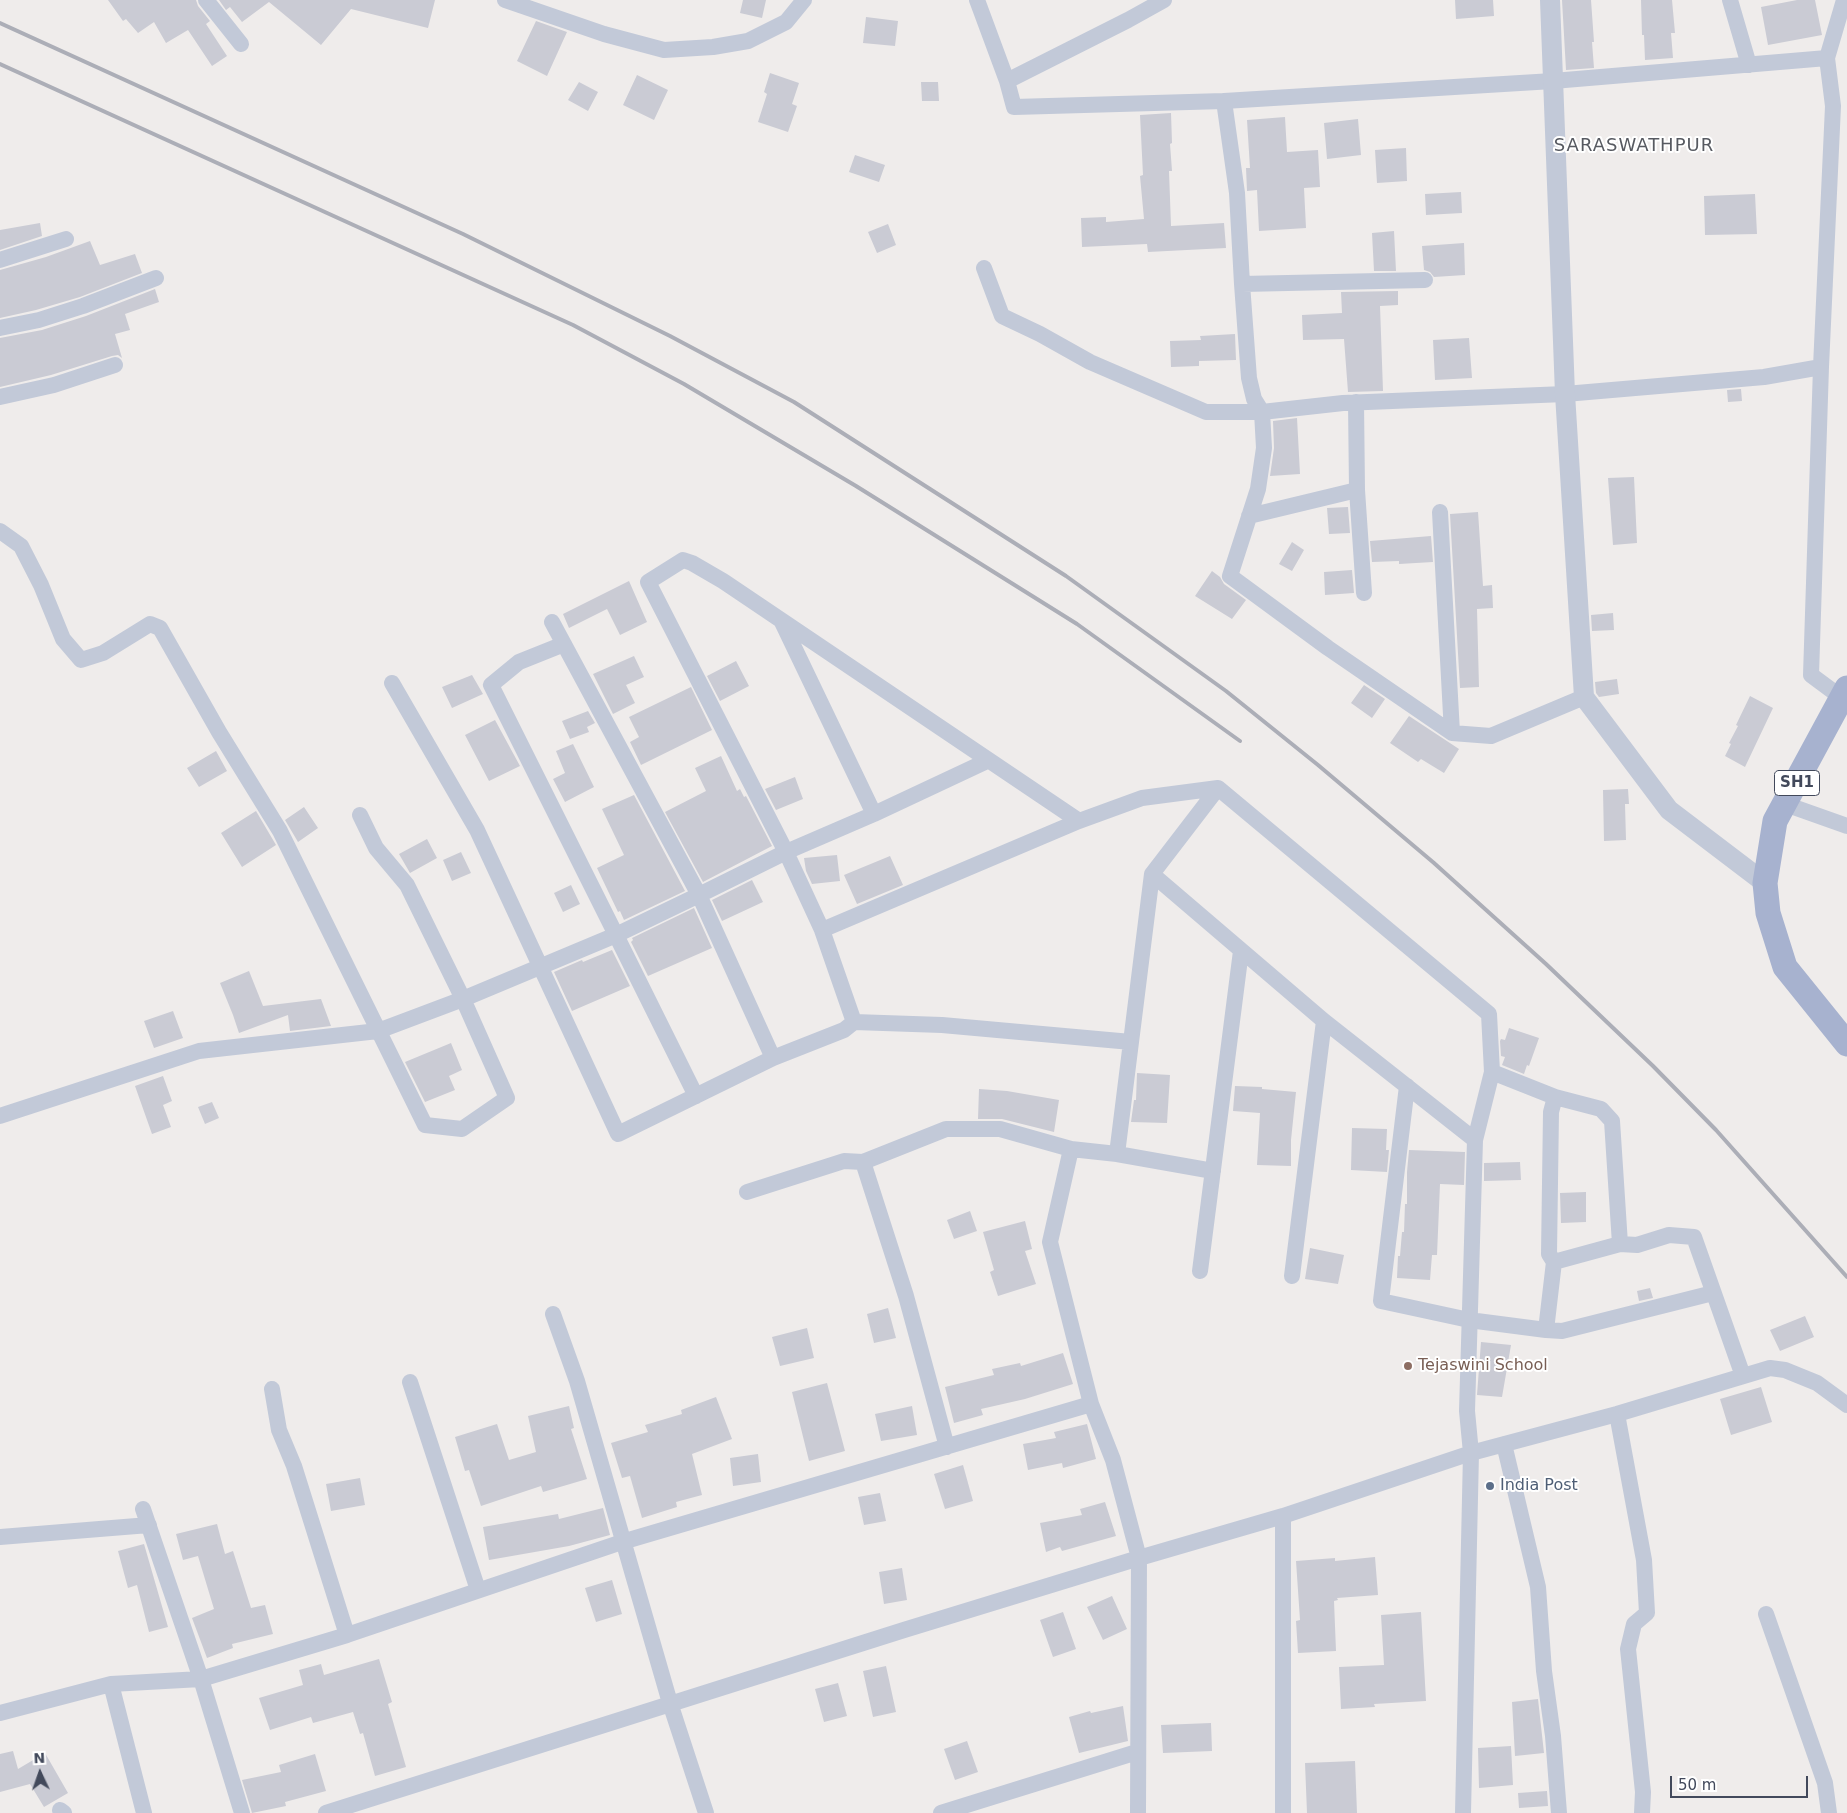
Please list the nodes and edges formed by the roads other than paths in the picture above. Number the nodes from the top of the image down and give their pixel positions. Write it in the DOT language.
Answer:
graph roads {
  1 [pos="206,0"];
  2 [pos="505,0"];
  3 [pos="804,0"];
  4 [pos="977,0"];
  5 [pos="1164,0"];
  6 [pos="1550,0"];
  7 [pos="1730,0"];
  8 [pos="1844,0"];
  9 [pos="241,44"];
  10 [pos="1827,58"];
  11 [pos="1749,65"];
  12 [pos="1007,81"];
  13 [pos="1553,81"];
  14 [pos="1224,101"];
  15 [pos="66,239"];
  16 [pos="0,260"];
  17 [pos="984,268"];
  18 [pos="156,278"];
  19 [pos="1426,280"];
  20 [pos="1242,284"];
  21 [pos="0,328"];
  22 [pos="115,365"];
  23 [pos="1820,367"];
  24 [pos="1565,394"];
  25 [pos="0,397"];
  26 [pos="1356,402"];
  27 [pos="1262,412"];
  28 [pos="1357,490"];
  29 [pos="1440,512"];
  30 [pos="1249,516"];
  31 [pos="0,531"];
  32 [pos="1364,593"];
  33 [pos="780,620"];
  34 [pos="552,622"];
  35 [pos="564,644"];
  36 [pos="392,683"];
  37 [pos="1844,693"];
  38 [pos="1584,697"];
  39 [pos="1452,733"];
  40 [pos="988,761"];
  41 [pos="1218,788"];
  42 [pos="1785,804"];
  43 [pos="874,814"];
  44 [pos="360,815"];
  45 [pos="1079,821"];
  46 [pos="1847,826"];
  47 [pos="786,852"];
  48 [pos="1152,874"];
  49 [pos="1765,883"];
  50 [pos="699,895"];
  51 [pos="822,930"];
  52 [pos="616,935"];
  53 [pos="1242,951"];
  54 [pos="540,967"];
  55 [pos="463,999"];
  56 [pos="1324,1021"];
  57 [pos="854,1022"];
  58 [pos="378,1031"];
  59 [pos="1131,1042"];
  60 [pos="1847,1044"];
  61 [pos="773,1058"];
  62 [pos="1492,1072"];
  63 [pos="1407,1086"];
  64 [pos="696,1096"];
  65 [pos="1555,1097"];
  66 [pos="0,1116"];
  67 [pos="1475,1140"];
  68 [pos="1071,1149"];
  69 [pos="1117,1154"];
  70 [pos="863,1162"];
  71 [pos="1213,1171"];
  72 [pos="747,1192"];
  73 [pos="1620,1244"];
  74 [pos="1554,1262"];
  75 [pos="1200,1271"];
  76 [pos="1292,1276"];
  77 [pos="1713,1293"];
  78 [pos="553,1314"];
  79 [pos="1469,1320"];
  80 [pos="1546,1330"];
  81 [pos="1743,1376"];
  82 [pos="410,1382"];
  83 [pos="272,1389"];
  84 [pos="1092,1404"];
  85 [pos="1847,1405"];
  86 [pos="1617,1414"];
  87 [pos="1504,1444"];
  88 [pos="947,1446"];
  89 [pos="1471,1453"];
  90 [pos="143,1508"];
  91 [pos="1283,1516"];
  92 [pos="149,1525"];
  93 [pos="0,1537"];
  94 [pos="622,1542"];
  95 [pos="1139,1558"];
  96 [pos="478,1590"];
  97 [pos="1766,1614"];
  98 [pos="347,1634"];
  99 [pos="202,1679"];
  100 [pos="111,1684"];
  101 [pos="670,1704"];
  102 [pos="0,1713"];
  103 [pos="1137,1752"];
  104 [pos="144,1813"];
  105 [pos="242,1813"];
  106 [pos="326,1813"];
  107 [pos="706,1813"];
  108 [pos="941,1813"];
  109 [pos="1138,1813"];
  110 [pos="1283,1813"];
  111 [pos="1463,1813"];
  112 [pos="1559,1813"];
  113 [pos="1642,1813"];
  114 [pos="1829,1813"];
  1 -- 9 [label="street"];
  2 -- 3 [label="street"];
  4 -- 12 [label="street"];
  5 -- 12 [label="street"];
  6 -- 13 [label="street"];
  7 -- 11 [label="street"];
  8 -- 10 [label="street"];
  10 -- 11 [label="street"];
  10 -- 23 [label="street"];
  11 -- 13 [label="street"];
  12 -- 14 [label="street"];
  13 -- 14 [label="street"];
  13 -- 24 [label="street"];
  14 -- 20 [label="street"];
  15 -- 16 [label="street"];
  17 -- 27 [label="street"];
  18 -- 21 [label="street"];
  19 -- 20 [label="street"];
  20 -- 27 [label="street"];
  22 -- 25 [label="street"];
  23 -- 24 [label="street"];
  23 -- 37 [label="street"];
  24 -- 26 [label="street"];
  24 -- 38 [label="street"];
  26 -- 27 [label="street"];
  26 -- 28 [label="street"];
  27 -- 30 [label="street"];
  28 -- 30 [label="street"];
  28 -- 32 [label="street"];
  29 -- 39 [label="street"];
  30 -- 39 [label="street"];
  31 -- 58 [label="street"];
  33 -- 40 [label="street"];
  33 -- 43 [label="street"];
  33 -- 47 [label="street"];
  34 -- 35 [label="street"];
  35 -- 50 [label="street"];
  35 -- 52 [label="street"];
  36 -- 54 [label="street"];
  37 -- 42 [label="main road, SH1"];
  38 -- 39 [label="street"];
  38 -- 49 [label="street"];
  40 -- 43 [label="street"];
  40 -- 45 [label="street"];
  41 -- 45 [label="street"];
  41 -- 48 [label="street"];
  41 -- 62 [label="street"];
  42 -- 46 [label="street"];
  42 -- 49 [label="main road, SH1"];
  43 -- 47 [label="street"];
  44 -- 55 [label="street"];
  45 -- 51 [label="street"];
  47 -- 50 [label="street"];
  47 -- 51 [label="street"];
  48 -- 53 [label="street"];
  48 -- 59 [label="street"];
  49 -- 60 [label="main road, SH1"];
  50 -- 52 [label="street"];
  50 -- 61 [label="street"];
  51 -- 57 [label="street"];
  52 -- 54 [label="street"];
  52 -- 64 [label="street"];
  53 -- 56 [label="street"];
  53 -- 71 [label="street"];
  54 -- 55 [label="street"];
  54 -- 64 [label="street"];
  55 -- 58 [label="street"];
  55 -- 58 [label="street"];
  56 -- 63 [label="street"];
  56 -- 76 [label="street"];
  57 -- 59 [label="street"];
  57 -- 61 [label="street"];
  58 -- 66 [label="street"];
  59 -- 69 [label="street"];
  61 -- 64 [label="street"];
  62 -- 65 [label="street"];
  62 -- 67 [label="street"];
  63 -- 67 [label="street"];
  63 -- 79 [label="street"];
  65 -- 73 [label="street"];
  65 -- 74 [label="street"];
  67 -- 79 [label="street"];
  68 -- 69 [label="street"];
  68 -- 70 [label="street"];
  68 -- 84 [label="street"];
  69 -- 71 [label="street"];
  70 -- 72 [label="street"];
  70 -- 88 [label="street"];
  71 -- 75 [label="street"];
  73 -- 74 [label="street"];
  73 -- 77 [label="street"];
  74 -- 80 [label="street"];
  77 -- 80 [label="street"];
  77 -- 81 [label="street"];
  78 -- 94 [label="street"];
  79 -- 80 [label="street"];
  79 -- 89 [label="street"];
  81 -- 85 [label="street"];
  81 -- 86 [label="street"];
  82 -- 96 [label="street"];
  83 -- 98 [label="street"];
  84 -- 88 [label="street"];
  84 -- 95 [label="street"];
  86 -- 87 [label="street"];
  86 -- 113 [label="street"];
  87 -- 89 [label="street"];
  87 -- 112 [label="street"];
  88 -- 94 [label="street"];
  89 -- 91 [label="street"];
  89 -- 111 [label="street"];
  90 -- 92 [label="street"];
  91 -- 95 [label="street"];
  91 -- 110 [label="street"];
  92 -- 93 [label="street"];
  92 -- 99 [label="street"];
  94 -- 96 [label="street"];
  94 -- 101 [label="street"];
  95 -- 101 [label="street"];
  95 -- 103 [label="street"];
  96 -- 98 [label="street"];
  97 -- 114 [label="street"];
  98 -- 99 [label="street"];
  99 -- 100 [label="street"];
  99 -- 105 [label="street"];
  100 -- 102 [label="street"];
  100 -- 104 [label="street"];
  101 -- 106 [label="street"];
  101 -- 107 [label="street"];
  103 -- 108 [label="street"];
  103 -- 109 [label="street"];
}
